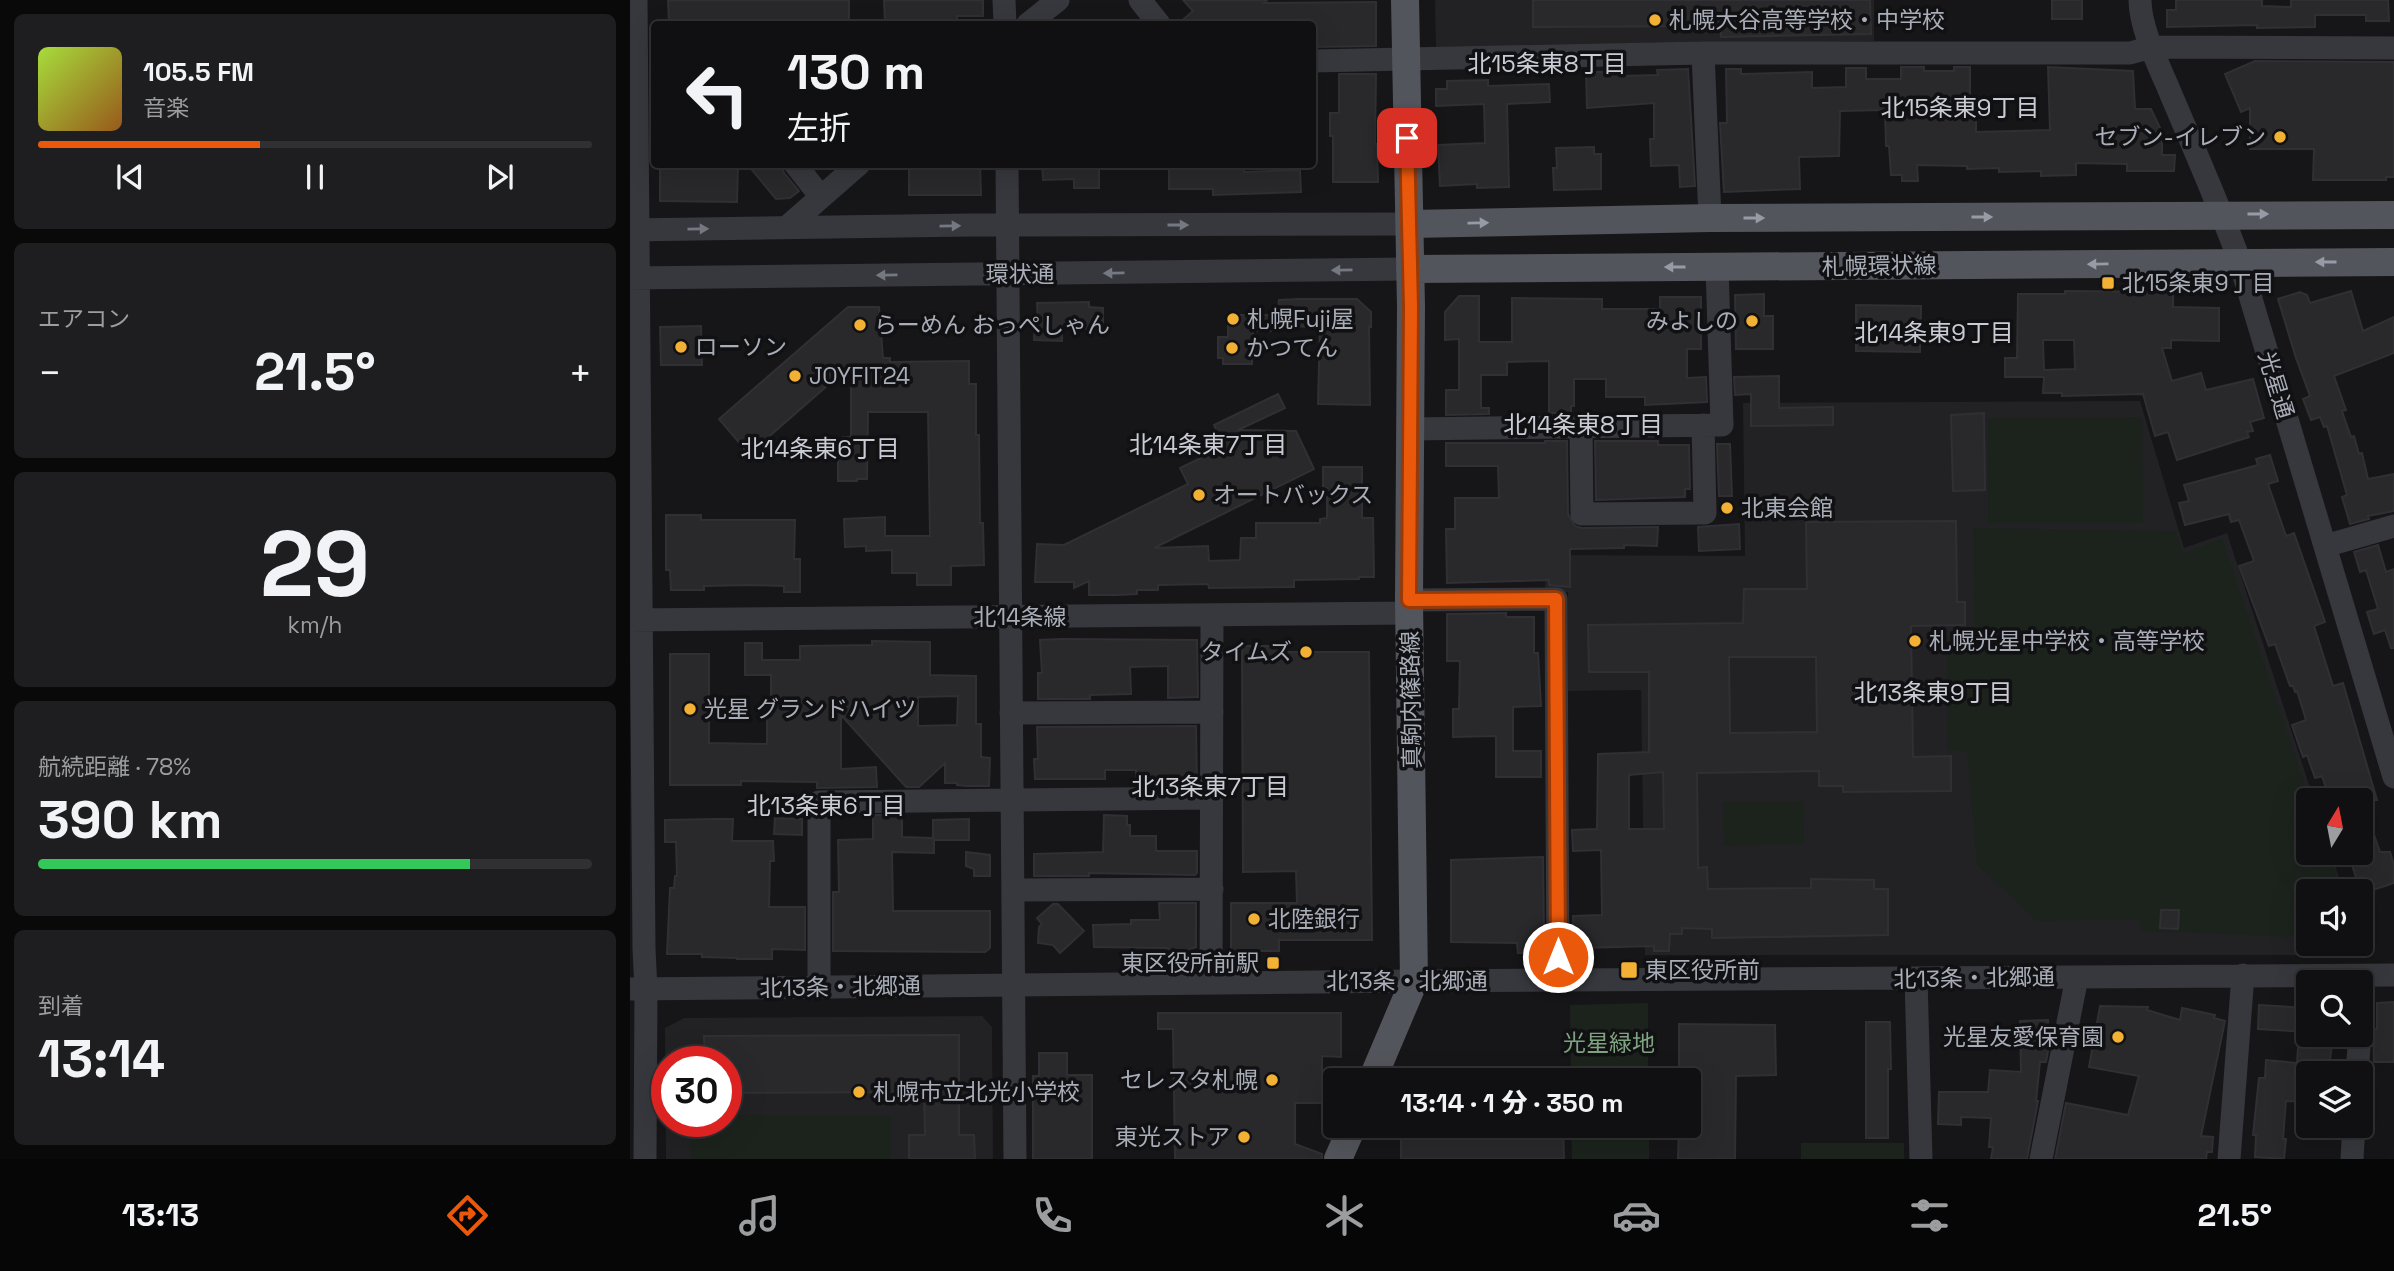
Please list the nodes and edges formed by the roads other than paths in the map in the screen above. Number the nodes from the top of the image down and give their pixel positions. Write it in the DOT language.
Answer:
graph roads {
  1 [pos="636,0"];
  2 [pos="1004,0"];
  3 [pos="1058,0"];
  4 [pos="1140,0"];
  5 [pos="1405,0"];
  6 [pos="2140,0"];
  7 [pos="1004,21"];
  8 [pos="1032,21"];
  9 [pos="1157,21"];
  10 [pos="2152,47"];
  11 [pos="2394,48"];
  12 [pos="1703,53"];
  13 [pos="1406,60"];
  14 [pos="1316,61"];
  15 [pos="640,67"];
  16 [pos="798,168"];
  17 [pos="854,168"];
  18 [pos="1007,168"];
  19 [pos="821,197"];
  20 [pos="2223,214"];
  21 [pos="2394,215"];
  22 [pos="1710,218"];
  23 [pos="1410,223"];
  24 [pos="1008,225"];
  25 [pos="787,227"];
  26 [pos="634,230"];
  27 [pos="2240,262"];
  28 [pos="2394,262"];
  29 [pos="1717,267"];
  30 [pos="1410,269"];
  31 [pos="1008,274"];
  32 [pos="634,278"];
  33 [pos="634,363"];
  34 [pos="1703,425"];
  35 [pos="1581,428"];
  36 [pos="1410,429"];
  37 [pos="635,434"];
  38 [pos="2394,526"];
  39 [pos="2325,546"];
  40 [pos="1409,607"];
  41 [pos="1212,615"];
  42 [pos="1011,618"];
  43 [pos="636,620"];
  44 [pos="1212,712"];
  45 [pos="1011,713"];
  46 [pos="2387,727"];
  47 [pos="2394,777"];
  48 [pos="1212,798"];
  49 [pos="1012,801"];
  50 [pos="637,806"];
  51 [pos="1212,889"];
  52 [pos="1013,890"];
  53 [pos="2243,975"];
  54 [pos="2296,975"];
  55 [pos="2394,975"];
  56 [pos="2373,976"];
  57 [pos="2077,977"];
  58 [pos="1916,978"];
  59 [pos="1414,981"];
  60 [pos="1558,981"];
  61 [pos="1211,983"];
  62 [pos="1015,985"];
  63 [pos="819,987"];
  64 [pos="638,989"];
  65 [pos="1377,1068"];
  66 [pos="1347,1138"];
  67 [pos="2353,1138"];
  68 [pos="645,1159"];
  69 [pos="1015,1159"];
  70 [pos="1338,1159"];
  71 [pos="1921,1159"];
  72 [pos="2041,1159"];
  73 [pos="2229,1159"];
  74 [pos="2352,1159"];
  1 -- 15 [label="street"];
  2 -- 7 [label="street"];
  3 -- 8 [label="street"];
  4 -- 9 [label="street"];
  5 -- 13 [label="main road"];
  6 -- 10 [label="street, 光星通"];
  10 -- 11 [label="street"];
  10 -- 12 [label="street"];
  10 -- 20 [label="street, 光星通"];
  12 -- 13 [label="street"];
  12 -- 22 [label="street"];
  13 -- 14 [label="street"];
  13 -- 23 [label="main road"];
  15 -- 26 [label="street"];
  16 -- 19 [label="street"];
  17 -- 19 [label="street"];
  18 -- 24 [label="street"];
  19 -- 25 [label="street"];
  20 -- 21 [label="main road, one-way"];
  22 -- 20 [label="main road, one-way"];
  20 -- 27 [label="street, 光星通"];
  23 -- 22 [label="main road, one-way"];
  24 -- 23 [label="street, one-way"];
  23 -- 30 [label="main road"];
  25 -- 24 [label="street, one-way"];
  24 -- 31 [label="street"];
  26 -- 25 [label="street, one-way"];
  26 -- 32 [label="street"];
  28 -- 27 [label="main road, 札幌環状線, one-way"];
  27 -- 29 [label="main road, 札幌環状線, one-way"];
  27 -- 39 [label="street, 光星通"];
  29 -- 30 [label="main road, 札幌環状線, one-way"];
  29 -- 34 [label="street"];
  30 -- 31 [label="street, 環状通, one-way"];
  30 -- 36 [label="main road, 真駒内篠路線"];
  31 -- 32 [label="street, 環状通, one-way"];
  31 -- 42 [label="street"];
  32 -- 33 [label="street"];
  33 -- 37 [label="street"];
  34 -- 35 [label="street"];
  34 -- 35 [label="street"];
  35 -- 36 [label="street"];
  36 -- 40 [label="main road, 真駒内篠路線"];
  37 -- 43 [label="street"];
  38 -- 39 [label="street"];
  39 -- 46 [label="street, 光星通"];
  40 -- 41 [label="street, 北14条線"];
  40 -- 59 [label="main road, 真駒内篠路線"];
  40 -- 60 [label="street, 北14条線"];
  41 -- 42 [label="street, 北14条線"];
  41 -- 44 [label="street"];
  42 -- 43 [label="street, 北14条線"];
  42 -- 45 [label="street"];
  43 -- 50 [label="street"];
  44 -- 45 [label="street"];
  44 -- 48 [label="street"];
  45 -- 49 [label="street"];
  46 -- 47 [label="street, 光星通"];
  48 -- 49 [label="street"];
  48 -- 51 [label="street"];
  49 -- 52 [label="street"];
  49 -- 63 [label="street"];
  50 -- 64 [label="street"];
  51 -- 52 [label="street"];
  51 -- 61 [label="street"];
  52 -- 62 [label="street"];
  53 -- 54 [label="street, 北13条・北郷通"];
  53 -- 57 [label="street, 北13条・北郷通"];
  53 -- 73 [label="street"];
  55 -- 56 [label="street, 北13条・北郷通"];
  57 -- 58 [label="street, 北13条・北郷通"];
  57 -- 72 [label="street"];
  58 -- 60 [label="street, 北13条・北郷通"];
  58 -- 71 [label="street"];
  59 -- 60 [label="street, 北13条・北郷通"];
  59 -- 61 [label="street, 北13条・北郷通"];
  59 -- 65 [label="main road, 真駒内篠路線"];
  61 -- 62 [label="street, 北13条・北郷通"];
  62 -- 63 [label="street, 北13条・北郷通"];
  62 -- 69 [label="street"];
  63 -- 64 [label="street, 北13条・北郷通"];
  64 -- 68 [label="street"];
  66 -- 70 [label="main road"];
  67 -- 74 [label="street"];
}
